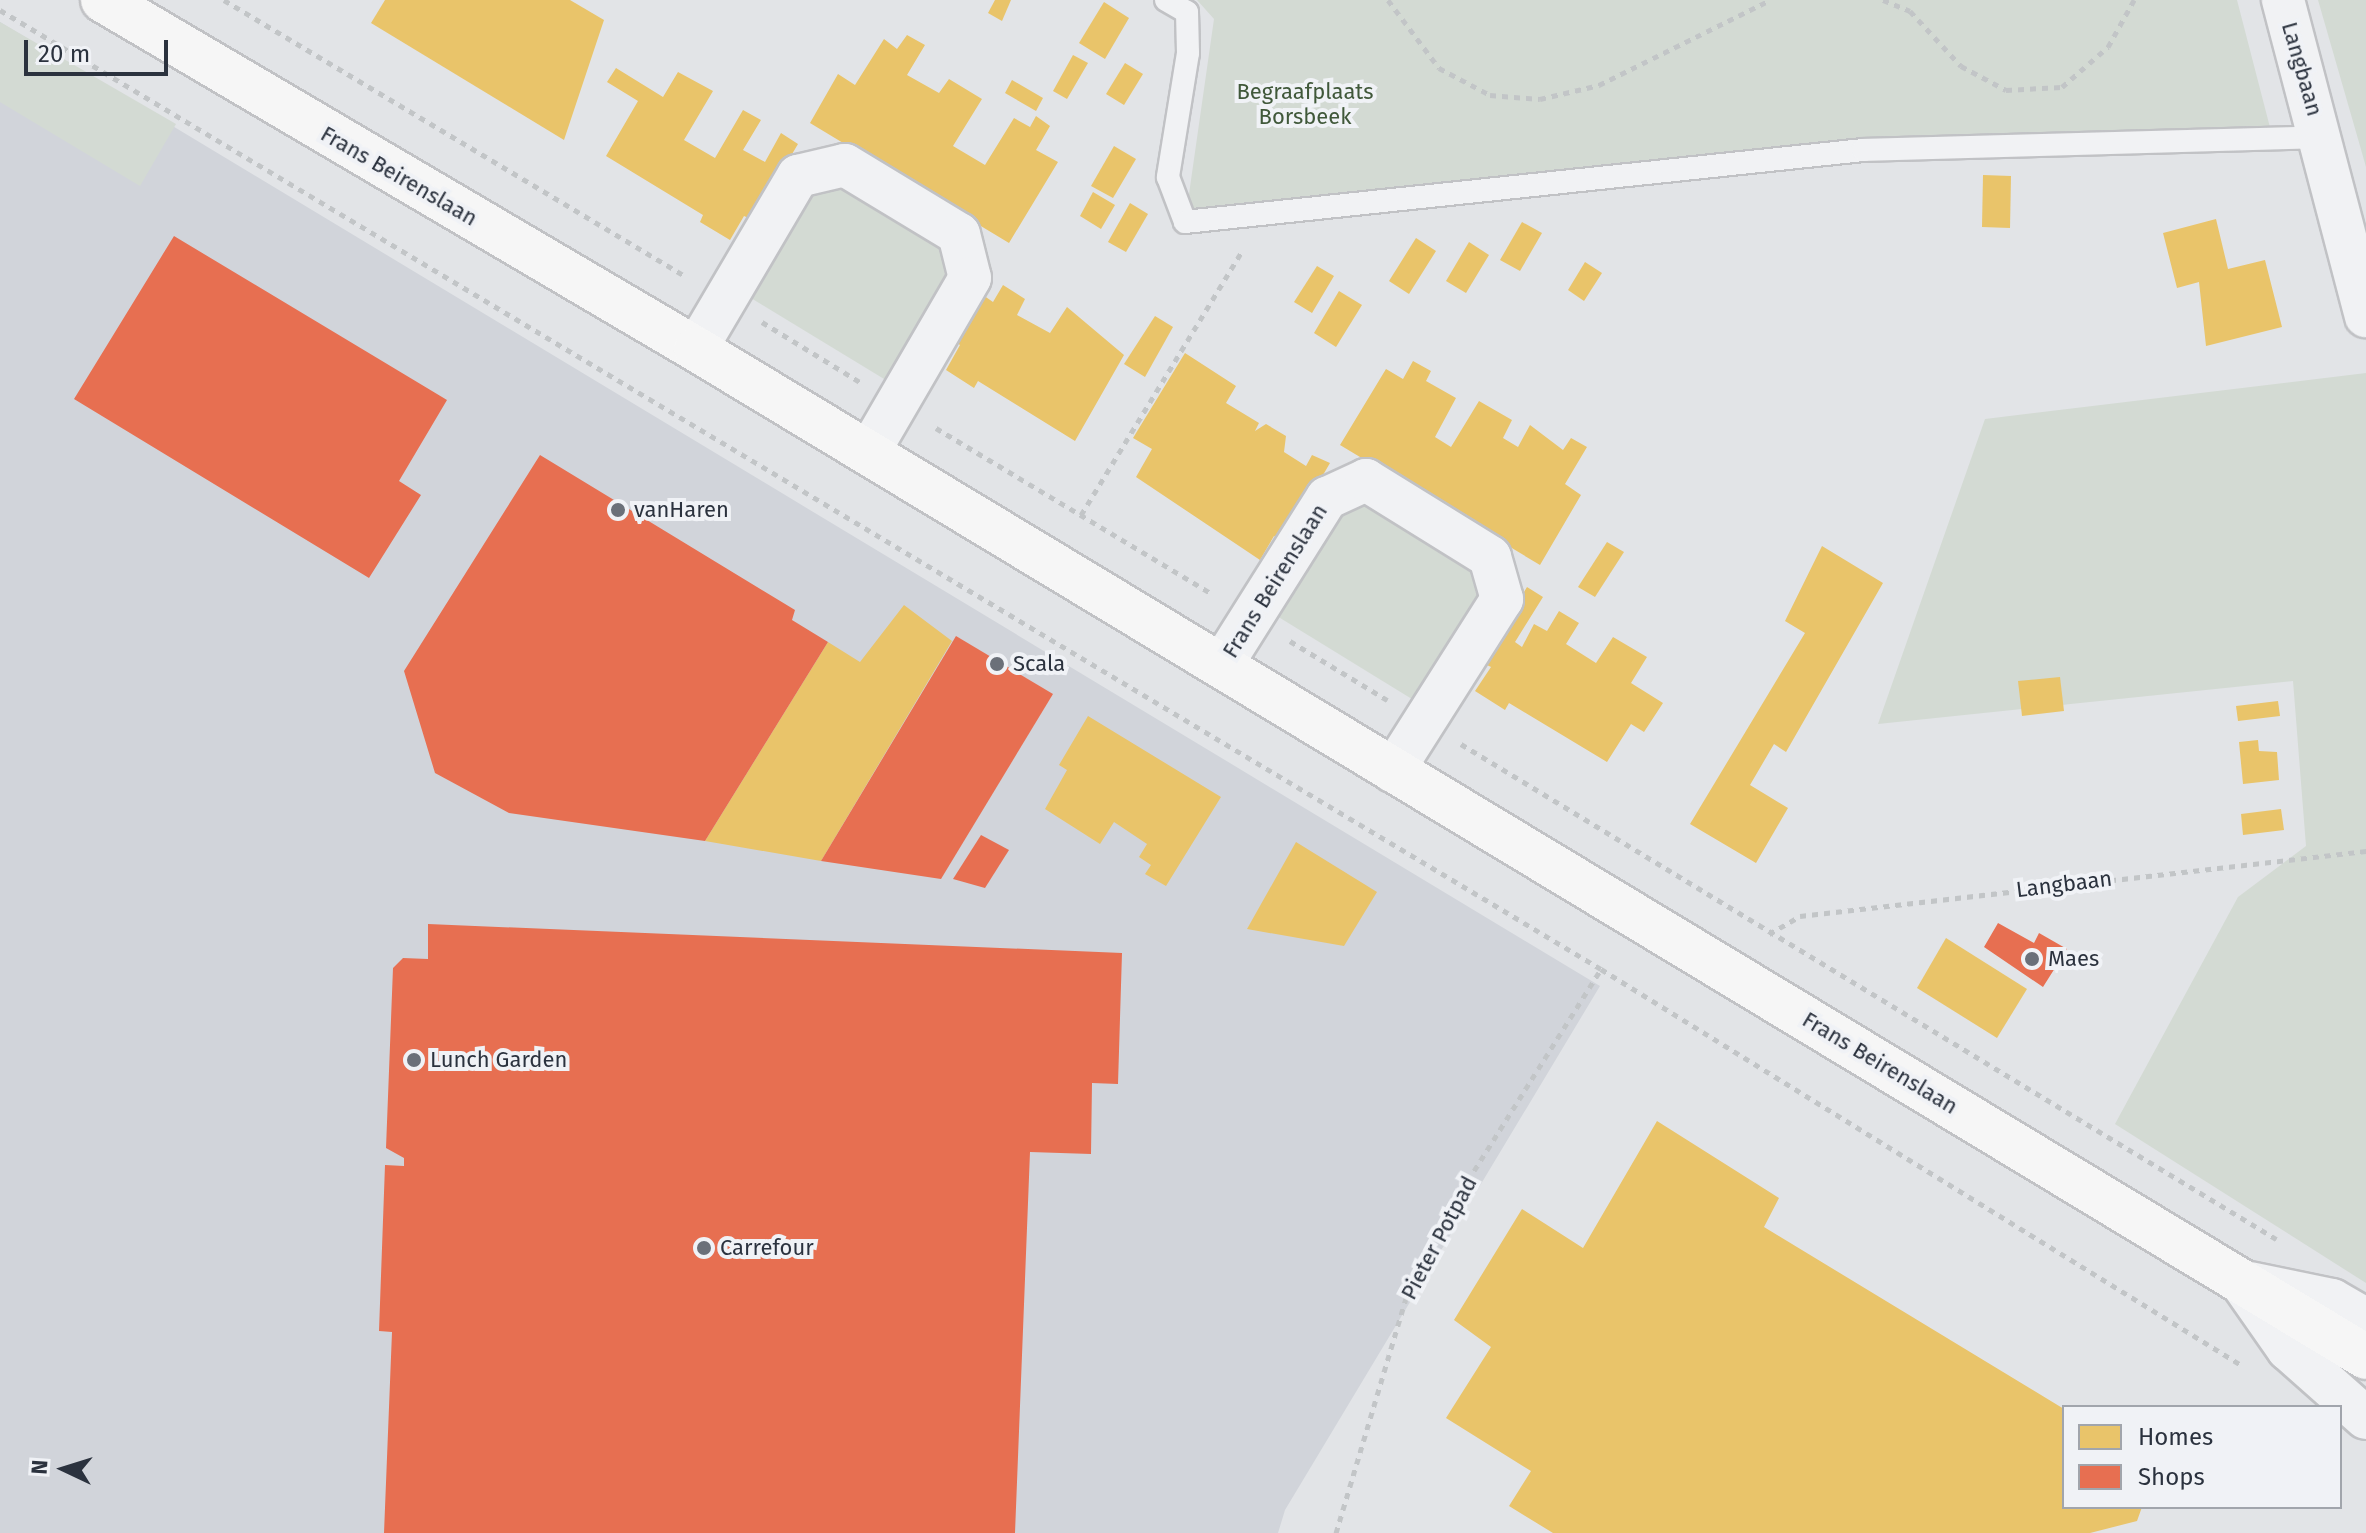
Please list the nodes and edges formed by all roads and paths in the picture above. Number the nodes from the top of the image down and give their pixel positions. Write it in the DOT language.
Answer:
graph roads {
  1 [pos="103,0"];
  2 [pos="224,0"];
  3 [pos="1166,0"];
  4 [pos="1388,0"];
  5 [pos="1770,0"];
  6 [pos="1883,0"];
  7 [pos="2134,0"];
  8 [pos="2283,0"];
  9 [pos="0,10"];
  10 [pos="2322,137"];
  11 [pos="1266,211"];
  12 [pos="725,299"];
  13 [pos="2366,316"];
  14 [pos="696,349"];
  15 [pos="895,404"];
  16 [pos="868,453"];
  17 [pos="1081,515"];
  18 [pos="1253,619"];
  19 [pos="1221,666"];
  20 [pos="1426,723"];
  21 [pos="1393,771"];
  22 [pos="2366,851"];
  23 [pos="1768,935"];
  24 [pos="1601,969"];
  25 [pos="2287,1246"];
  26 [pos="2241,1282"];
  27 [pos="2366,1320"];
  28 [pos="2366,1357"];
  29 [pos="2247,1368"];
  30 [pos="2366,1418"];
  31 [pos="1336,1533"];
  1 -- 14 [label="main road, Frans Beirenslaan"];
  2 -- 12 [label="path"];
  3 -- 11 [label="lane"];
  4 -- 5 [label="path"];
  6 -- 7 [label="path"];
  8 -- 10 [label="street, Langbaan"];
  9 -- 24 [label="path"];
  10 -- 11 [label="lane"];
  10 -- 13 [label="street, Langbaan"];
  11 -- 17 [label="path"];
  12 -- 14 [label="street"];
  12 -- 15 [label="path"];
  12 -- 15 [label="street"];
  14 -- 16 [label="main road, Frans Beirenslaan"];
  15 -- 16 [label="street"];
  15 -- 17 [label="path"];
  16 -- 19 [label="main road, Frans Beirenslaan"];
  17 -- 18 [label="path"];
  18 -- 19 [label="street, Frans Beirenslaan"];
  18 -- 20 [label="path"];
  18 -- 20 [label="street, Frans Beirenslaan"];
  19 -- 21 [label="main road, Frans Beirenslaan"];
  20 -- 21 [label="street, Frans Beirenslaan"];
  20 -- 23 [label="path"];
  21 -- 26 [label="main road, Frans Beirenslaan"];
  22 -- 23 [label="path, Langbaan"];
  23 -- 25 [label="path"];
  24 -- 29 [label="path"];
  24 -- 31 [label="path, Pieter Potpad"];
  26 -- 27 [label="street"];
  26 -- 28 [label="main road, Frans Beirenslaan"];
  26 -- 30 [label="street"];
}
